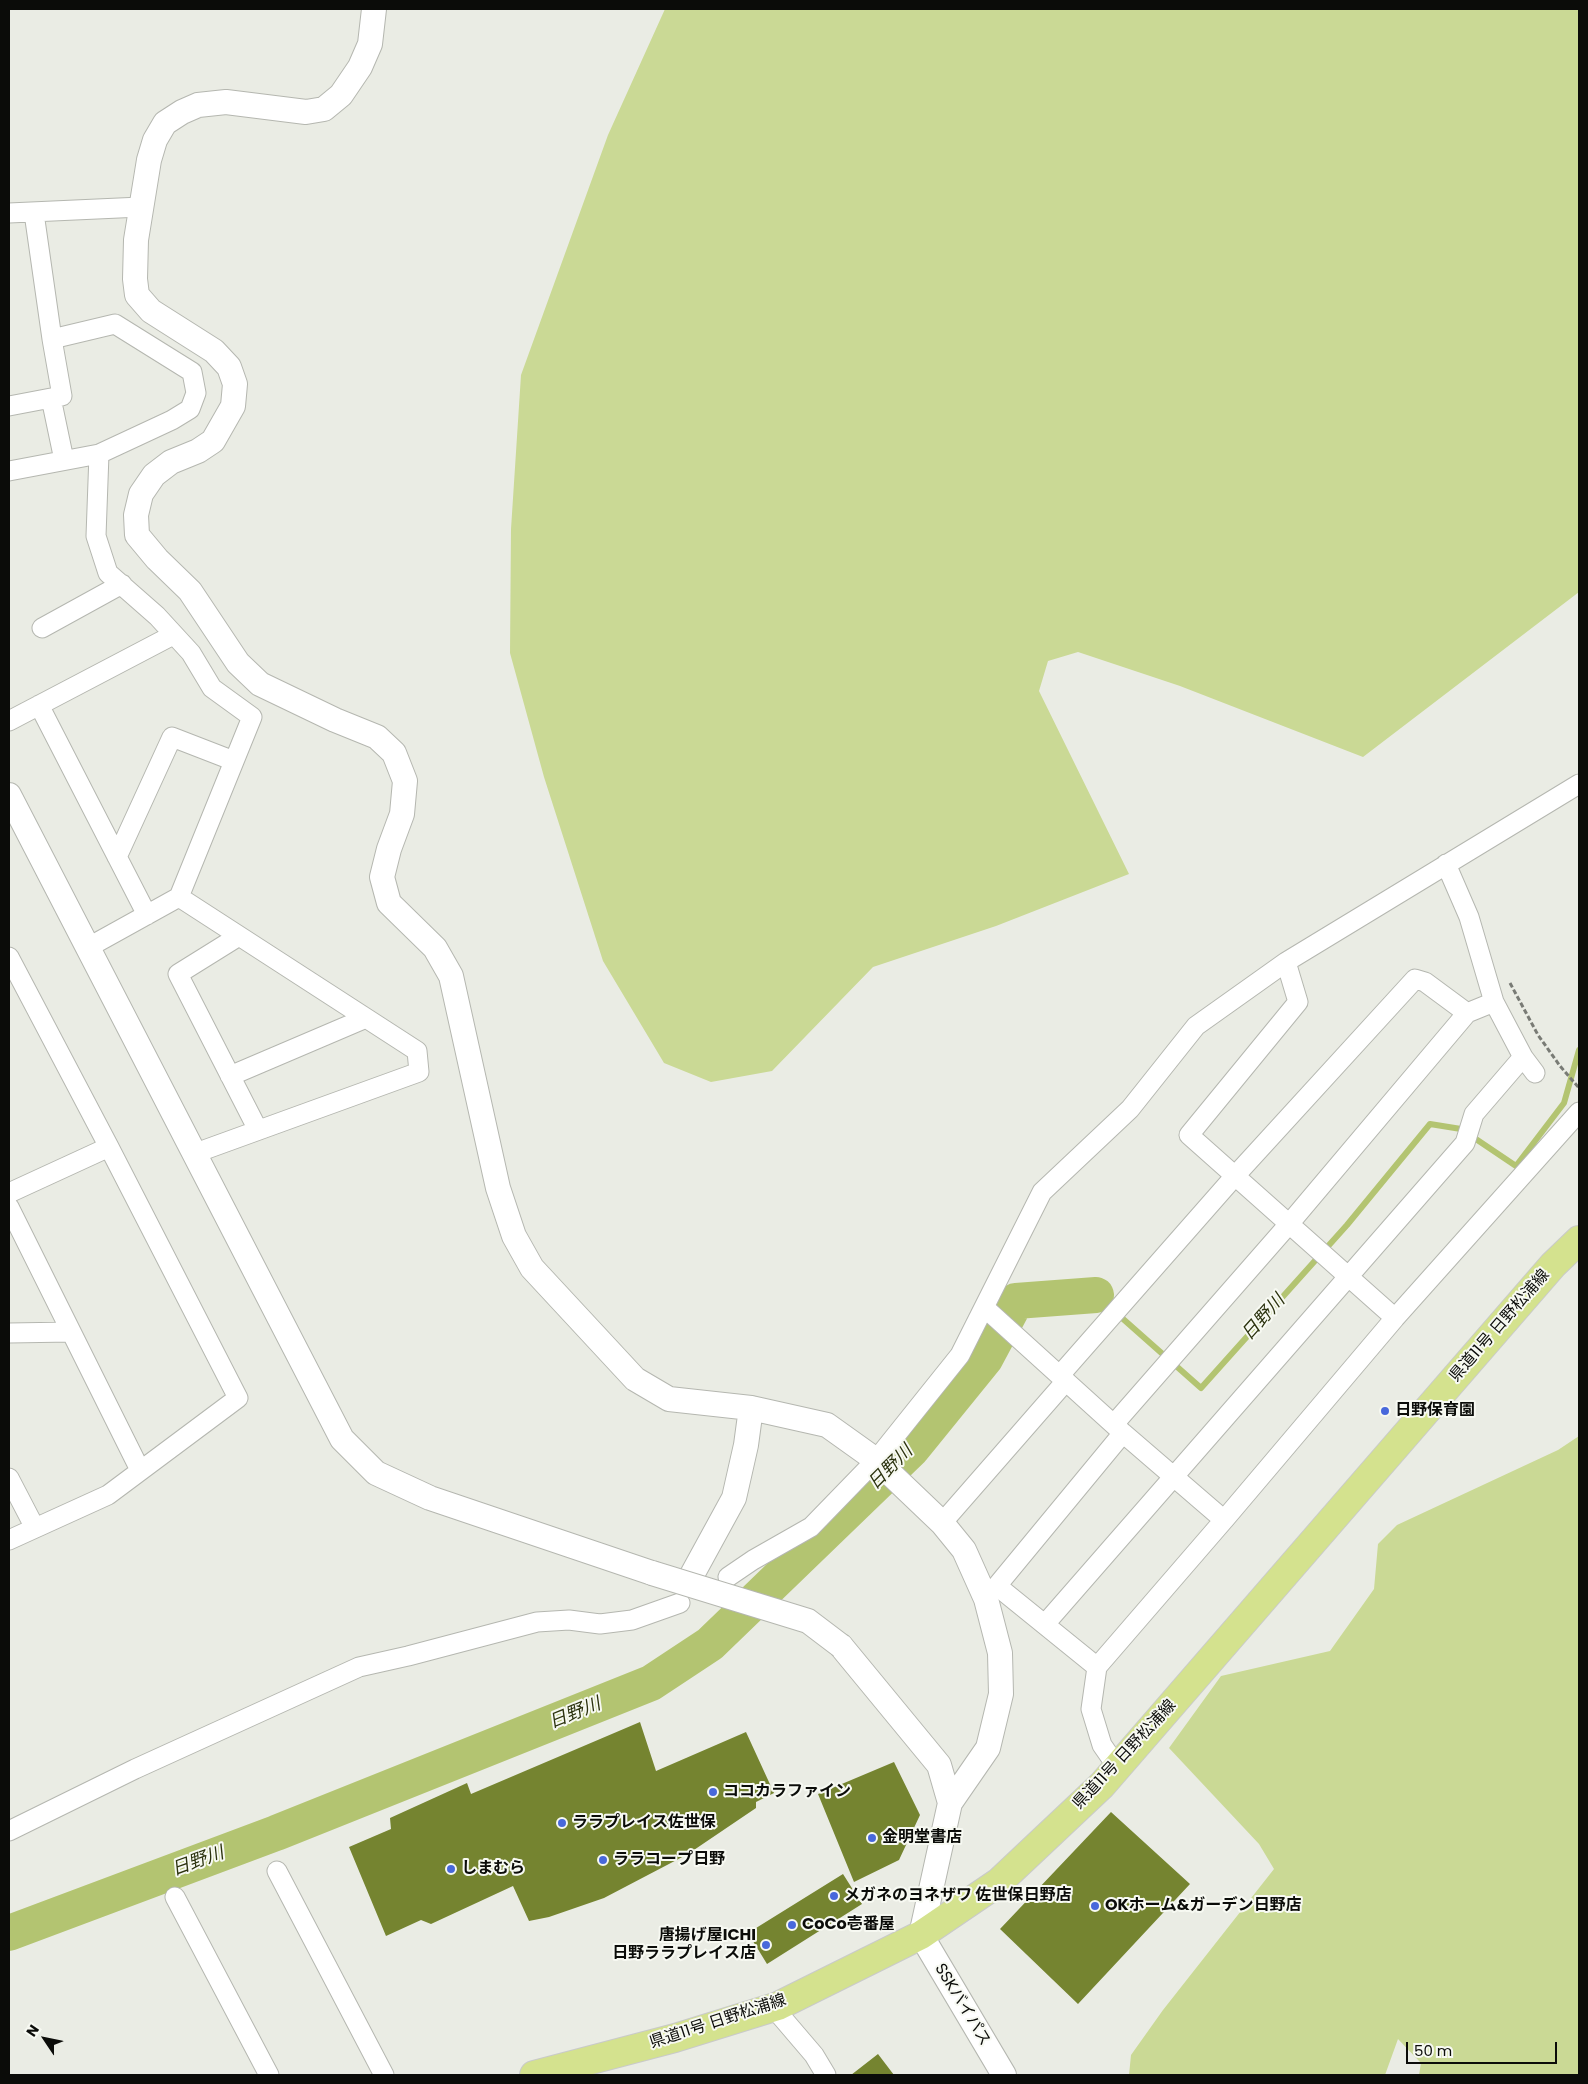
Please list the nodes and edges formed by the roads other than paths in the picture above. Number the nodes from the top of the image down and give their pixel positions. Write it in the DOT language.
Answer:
graph roads {
  1 [pos="374,9"];
  2 [pos="141,207"];
  3 [pos="9,212"];
  4 [pos="34,213"];
  5 [pos="52,339"];
  6 [pos="51,398"];
  7 [pos="9,406"];
  8 [pos="99,454"];
  9 [pos="64,460"];
  10 [pos="9,471"];
  11 [pos="122,584"];
  12 [pos="49,618"];
  13 [pos="174,635"];
  14 [pos="39,705"];
  15 [pos="9,721"];
  16 [pos="234,761"];
  17 [pos="1579,784"];
  18 [pos="9,795"];
  19 [pos="117,856"];
  20 [pos="1446,864"];
  21 [pos="179,897"];
  22 [pos="147,915"];
  23 [pos="239,936"];
  24 [pos="87,948"];
  25 [pos="9,957"];
  26 [pos="1286,962"];
  27 [pos="1494,1002"];
  28 [pos="1467,1013"];
  29 [pos="366,1018"];
  30 [pos="1523,1057"];
  31 [pos="1535,1073"];
  32 [pos="230,1076"];
  33 [pos="1579,1112"];
  34 [pos="258,1130"];
  35 [pos="109,1147"];
  36 [pos="193,1154"];
  37 [pos="1234,1177"];
  38 [pos="9,1193"];
  39 [pos="9,1207"];
  40 [pos="1288,1224"];
  41 [pos="1579,1240"];
  42 [pos="1349,1277"];
  43 [pos="985,1308"];
  44 [pos="1395,1318"];
  45 [pos="71,1332"];
  46 [pos="9,1333"];
  47 [pos="1063,1378"];
  48 [pos="751,1408"];
  49 [pos="1119,1428"];
  50 [pos="876,1460"];
  51 [pos="140,1470"];
  52 [pos="1173,1475"];
  53 [pos="9,1478"];
  54 [pos="1224,1520"];
  55 [pos="942,1522"];
  56 [pos="35,1528"];
  57 [pos="9,1540"];
  58 [pos="728,1577"];
  59 [pos="992,1592"];
  60 [pos="684,1593"];
  61 [pos="1044,1624"];
  62 [pos="1097,1667"];
  63 [pos="1118,1768"];
  64 [pos="950,1803"];
  65 [pos="9,1831"];
  66 [pos="277,1871"];
  67 [pos="175,1897"];
  68 [pos="920,1935"];
  69 [pos="773,2007"];
  70 [pos="566,2071"];
  71 [pos="269,2075"];
  72 [pos="384,2075"];
  73 [pos="534,2075"];
  74 [pos="826,2075"];
  75 [pos="1004,2075"];
  1 -- 2 [label="street"];
  2 -- 4 [label="street"];
  2 -- 48 [label="street"];
  3 -- 4 [label="street"];
  4 -- 5 [label="street"];
  5 -- 6 [label="street"];
  5 -- 8 [label="street"];
  6 -- 7 [label="street"];
  6 -- 9 [label="street"];
  8 -- 9 [label="street"];
  8 -- 11 [label="street"];
  9 -- 10 [label="street"];
  11 -- 12 [label="street"];
  11 -- 13 [label="street"];
  13 -- 14 [label="street"];
  13 -- 16 [label="street"];
  14 -- 15 [label="street"];
  14 -- 19 [label="street"];
  16 -- 19 [label="street"];
  16 -- 21 [label="street"];
  17 -- 20 [label="street"];
  18 -- 24 [label="street"];
  19 -- 22 [label="street"];
  20 -- 26 [label="street"];
  20 -- 27 [label="street"];
  21 -- 22 [label="street"];
  21 -- 23 [label="street"];
  22 -- 24 [label="street"];
  23 -- 29 [label="street"];
  23 -- 32 [label="street"];
  24 -- 36 [label="street"];
  25 -- 35 [label="street"];
  26 -- 37 [label="street"];
  26 -- 43 [label="street"];
  27 -- 28 [label="street"];
  27 -- 30 [label="street"];
  28 -- 37 [label="street"];
  28 -- 40 [label="street"];
  29 -- 32 [label="street"];
  29 -- 34 [label="street"];
  30 -- 31 [label="street"];
  30 -- 42 [label="street"];
  32 -- 34 [label="street"];
  33 -- 44 [label="street"];
  34 -- 36 [label="street"];
  35 -- 38 [label="street"];
  35 -- 51 [label="street"];
  36 -- 60 [label="street, bridge"];
  37 -- 40 [label="street"];
  37 -- 47 [label="street"];
  39 -- 45 [label="street"];
  40 -- 42 [label="street"];
  40 -- 49 [label="street"];
  41 -- 63 [label="main road, 県道11号 日野松浦線"];
  42 -- 44 [label="street"];
  42 -- 52 [label="street"];
  43 -- 47 [label="street"];
  43 -- 50 [label="street"];
  44 -- 54 [label="street"];
  45 -- 46 [label="street"];
  45 -- 51 [label="street"];
  47 -- 49 [label="street"];
  47 -- 55 [label="street"];
  48 -- 50 [label="street"];
  48 -- 60 [label="street"];
  49 -- 52 [label="street"];
  49 -- 59 [label="street"];
  50 -- 55 [label="street"];
  50 -- 58 [label="street"];
  51 -- 56 [label="street"];
  52 -- 54 [label="street"];
  52 -- 61 [label="street"];
  53 -- 56 [label="street"];
  54 -- 62 [label="street"];
  55 -- 59 [label="street"];
  56 -- 57 [label="street"];
  59 -- 61 [label="street"];
  59 -- 64 [label="street"];
  60 -- 64 [label="street, bridge"];
  60 -- 65 [label="street"];
  61 -- 62 [label="street"];
  62 -- 63 [label="street"];
  63 -- 68 [label="main road, 県道11号 日野松浦線"];
  64 -- 68 [label="street"];
  66 -- 72 [label="street"];
  67 -- 71 [label="street"];
  68 -- 69 [label="main road, 県道11号 日野松浦線"];
  68 -- 75 [label="street, SSKバイパス"];
  69 -- 70 [label="main road, 県道11号 日野松浦線"];
  69 -- 74 [label="street"];
  70 -- 73 [label="main road, 県道11号 日野松浦線"];
}
